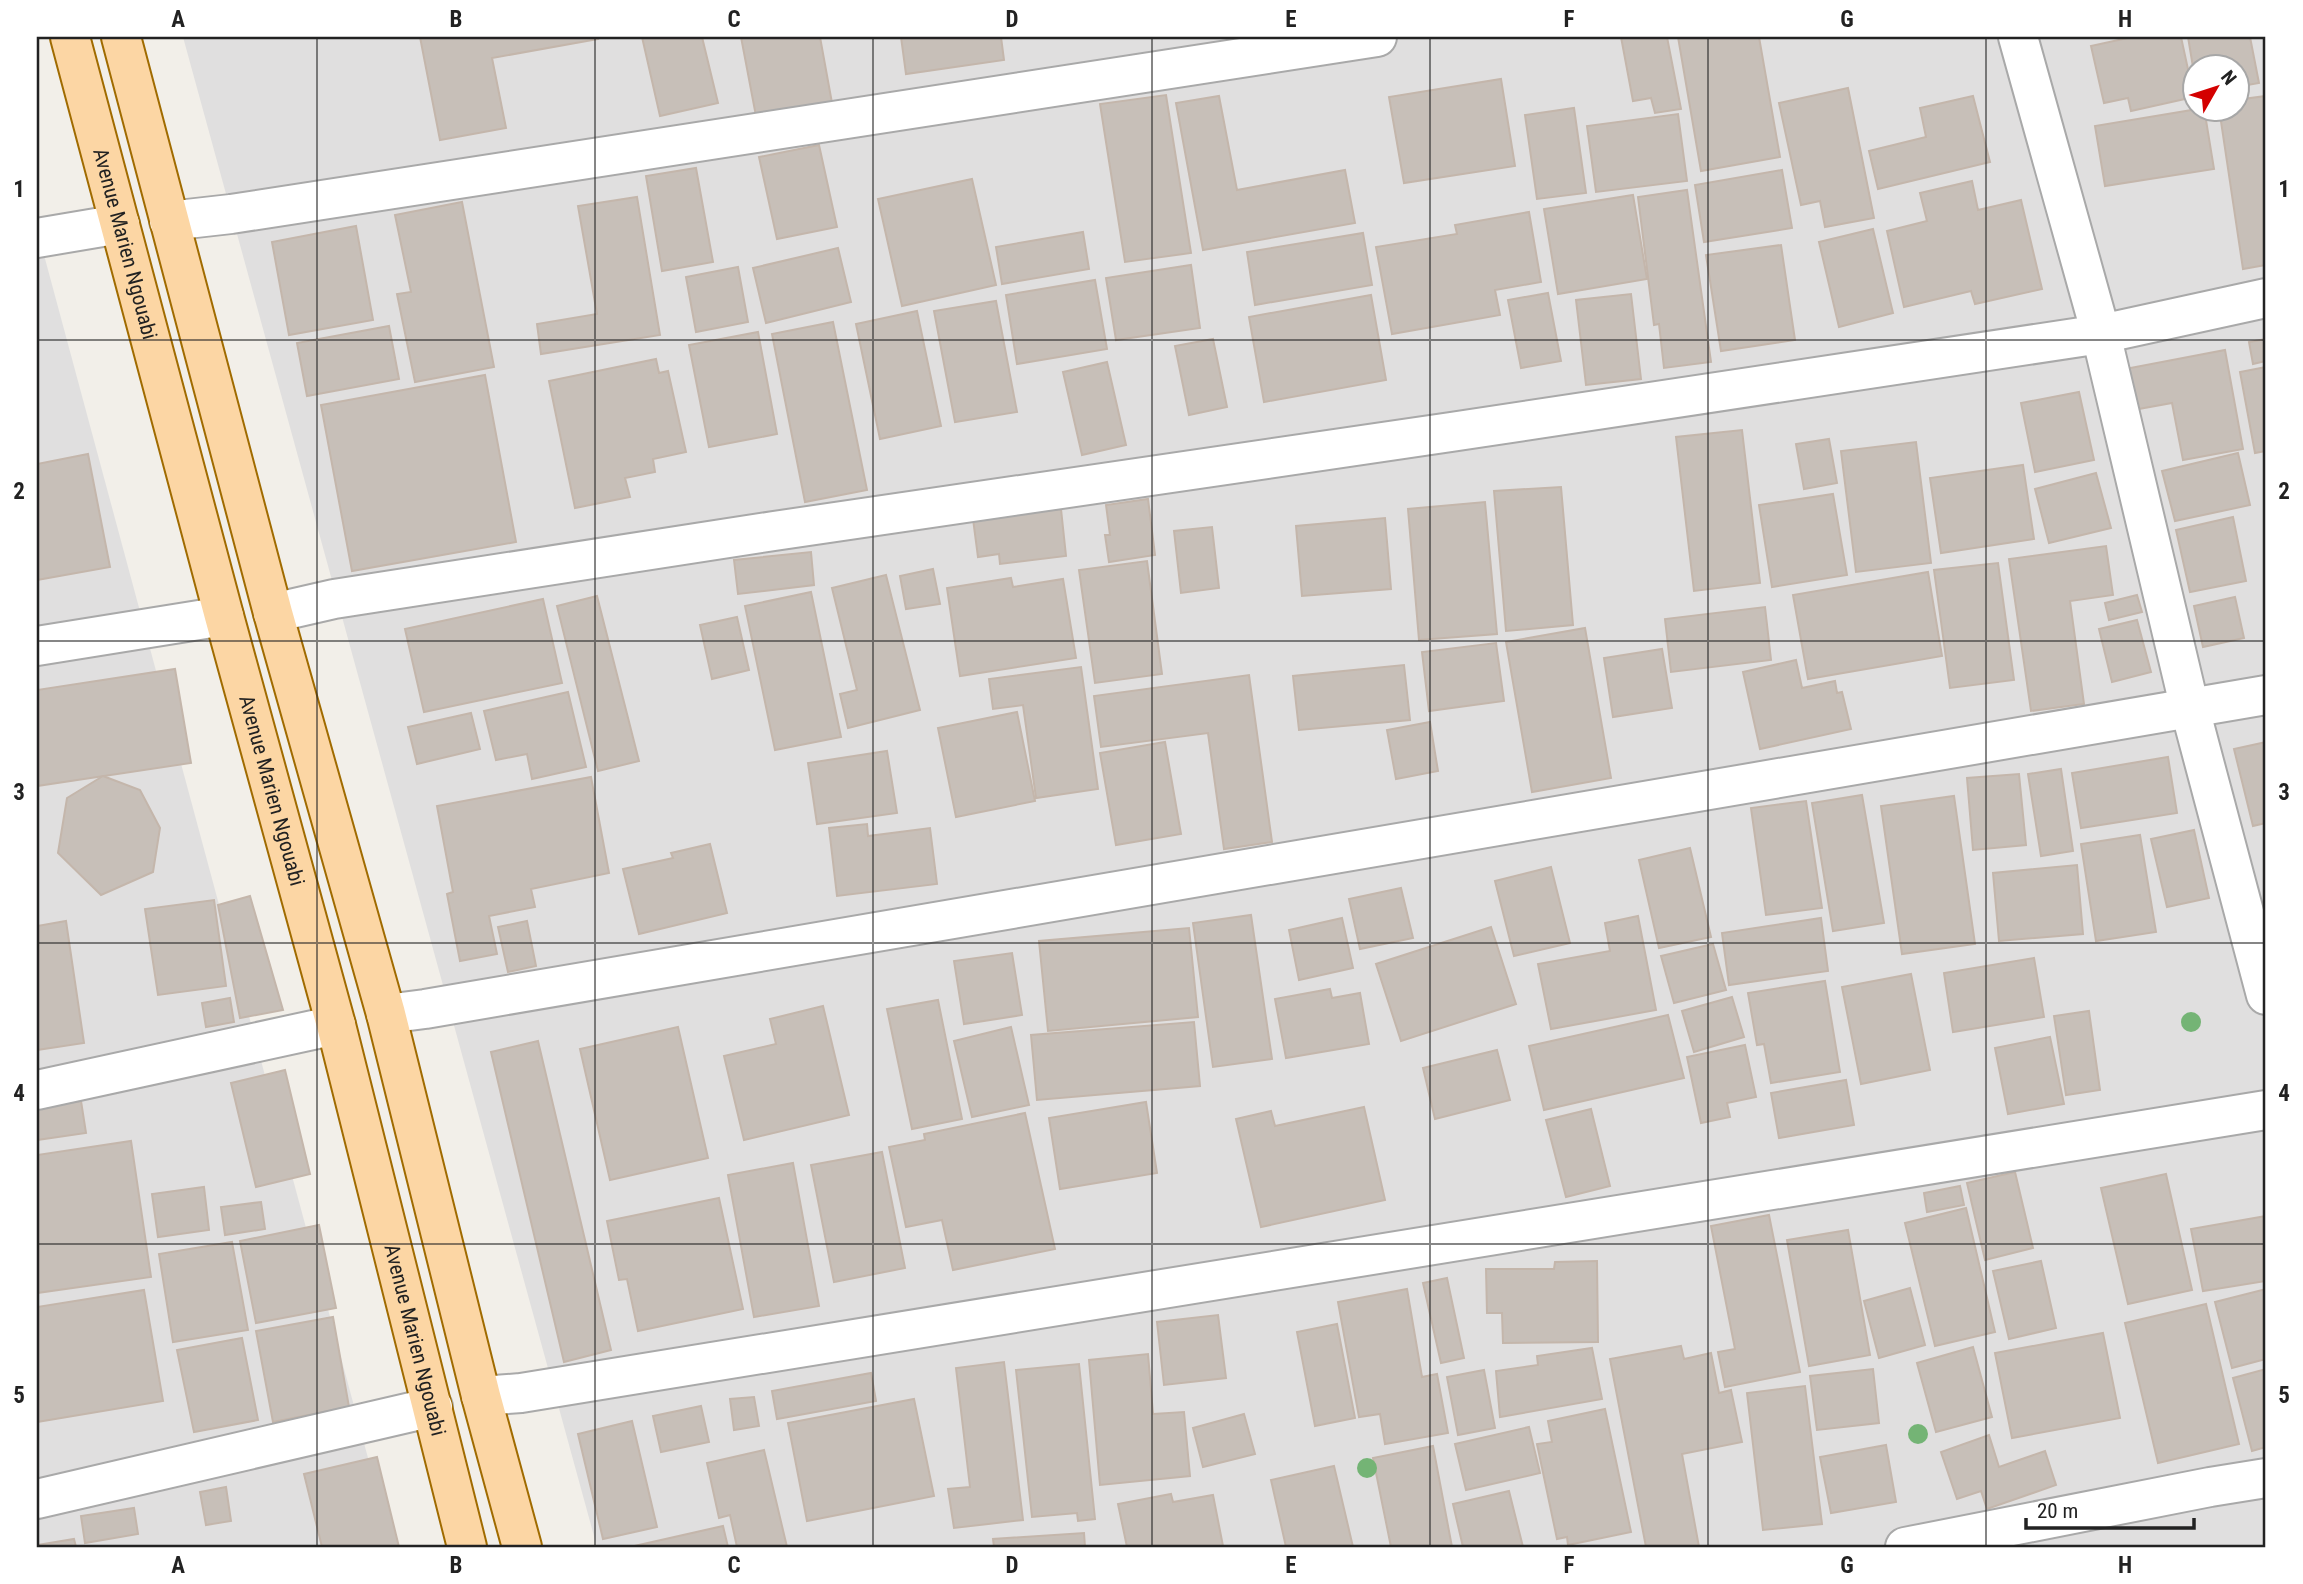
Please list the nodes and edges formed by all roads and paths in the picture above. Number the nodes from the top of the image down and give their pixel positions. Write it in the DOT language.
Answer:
graph roads {
  1 [pos="70,37"];
  2 [pos="121,37"];
  3 [pos="1377,37"];
  4 [pos="2018,37"];
  5 [pos="169,221"];
  6 [pos="120,224"];
  7 [pos="37,238"];
  8 [pos="2266,298"];
  9 [pos="2101,334"];
  10 [pos="274,613"];
  11 [pos="224,616"];
  12 [pos="37,646"];
  13 [pos="2266,695"];
  14 [pos="2190,709"];
  15 [pos="2266,995"];
  16 [pos="386,1014"];
  17 [pos="337,1025"];
  18 [pos="37,1090"];
  19 [pos="2266,1110"];
  20 [pos="481,1396"];
  21 [pos="433,1407"];
  22 [pos="2266,1478"];
  23 [pos="37,1499"];
  24 [pos="467,1547"];
  25 [pos="522,1547"];
  26 [pos="1905,1547"];
  1 -- 6 [label="main road, Avenue Marien Ngouabi"];
  2 -- 5 [label="main road"];
  3 -- 5 [label="street"];
  4 -- 9 [label="street"];
  5 -- 10 [label="main road"];
  6 -- 7 [label="street"];
  6 -- 11 [label="main road, Avenue Marien Ngouabi"];
  8 -- 9 [label="street"];
  9 -- 10 [label="street"];
  9 -- 14 [label="street"];
  10 -- 16 [label="main road"];
  11 -- 12 [label="street"];
  11 -- 17 [label="main road, Avenue Marien Ngouabi"];
  13 -- 14 [label="street"];
  14 -- 15 [label="street"];
  14 -- 16 [label="street"];
  16 -- 20 [label="main road"];
  17 -- 18 [label="street"];
  17 -- 21 [label="main road, Avenue Marien Ngouabi"];
  19 -- 20 [label="street"];
  20 -- 25 [label="main road"];
  21 -- 23 [label="street"];
  21 -- 24 [label="main road, Avenue Marien Ngouabi"];
  22 -- 26 [label="street"];
}
